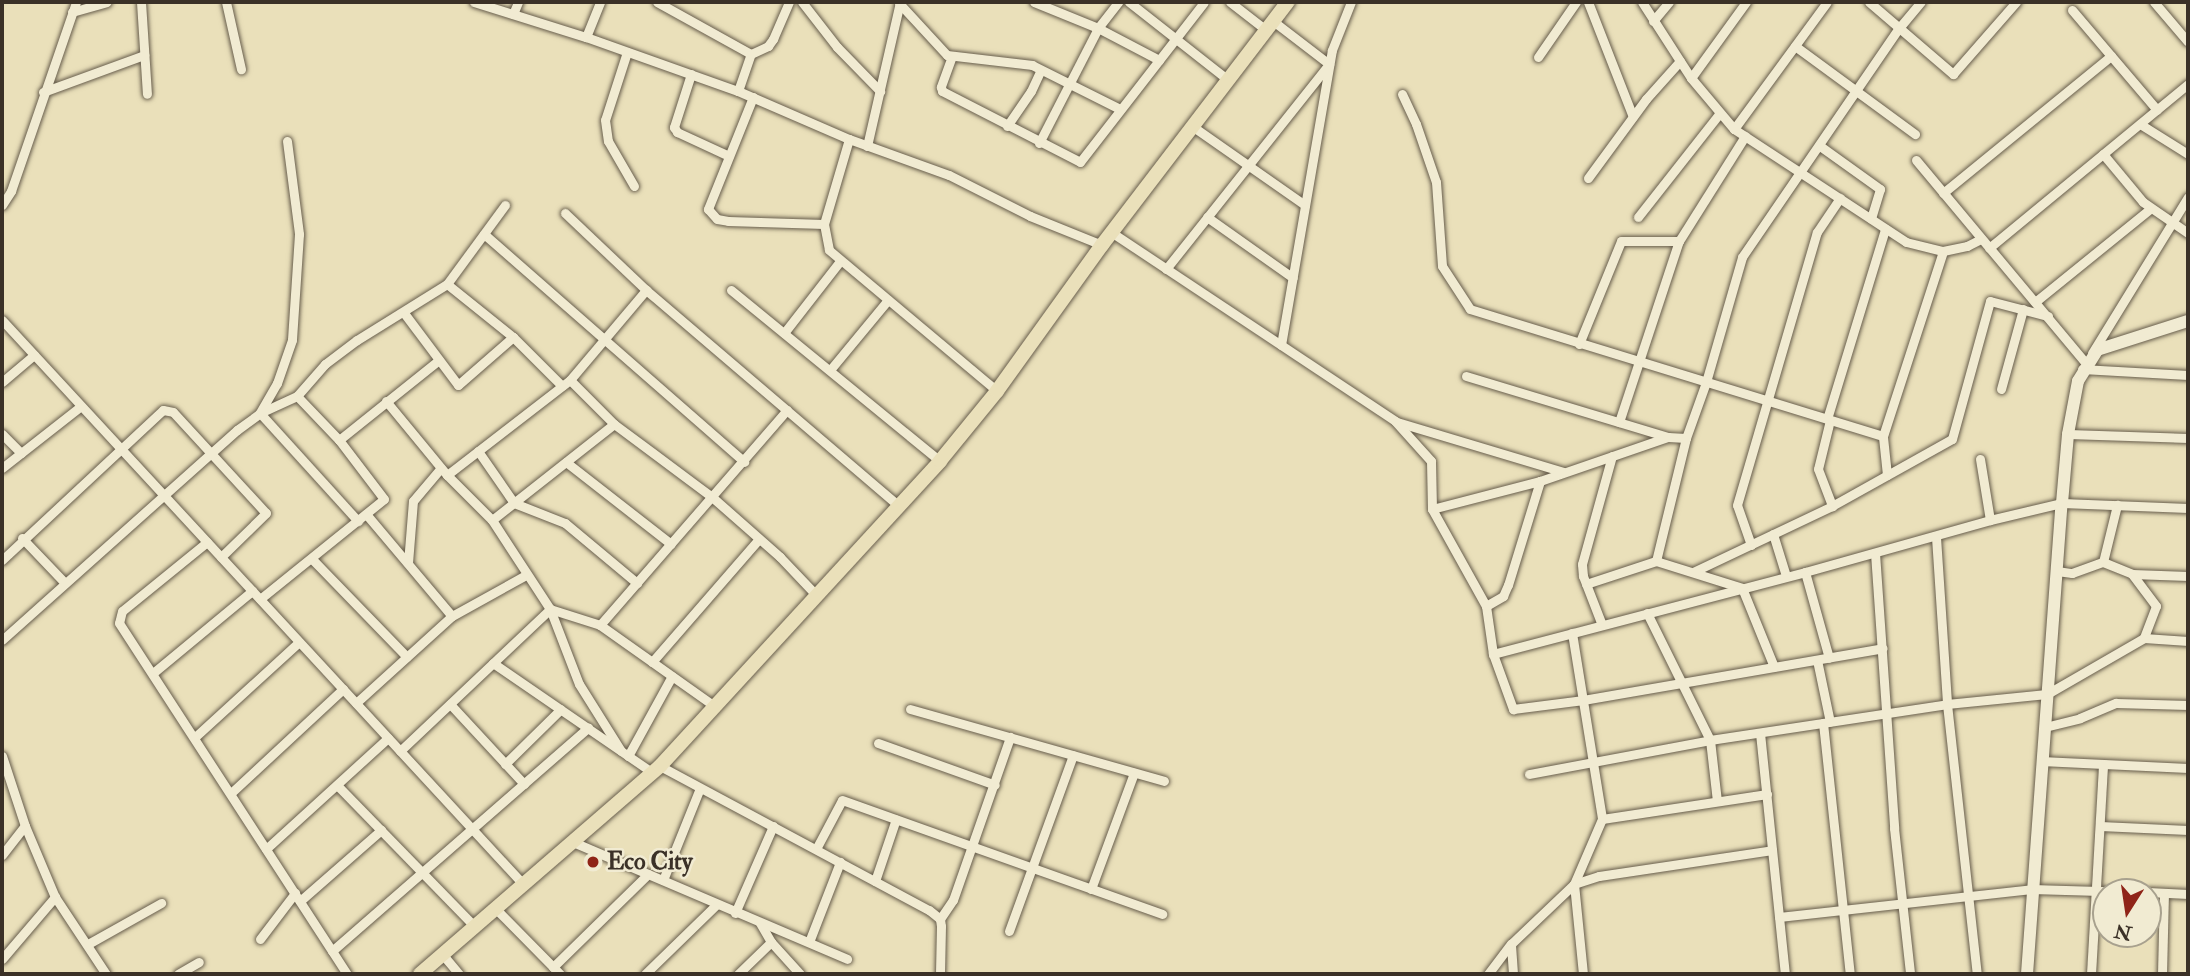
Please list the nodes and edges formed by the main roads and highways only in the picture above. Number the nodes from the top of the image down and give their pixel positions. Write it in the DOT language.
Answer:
graph roads {
  1 [pos="1288,2"];
  2 [pos="420,974"];
  1 -- 2 [label="main road"];
}
